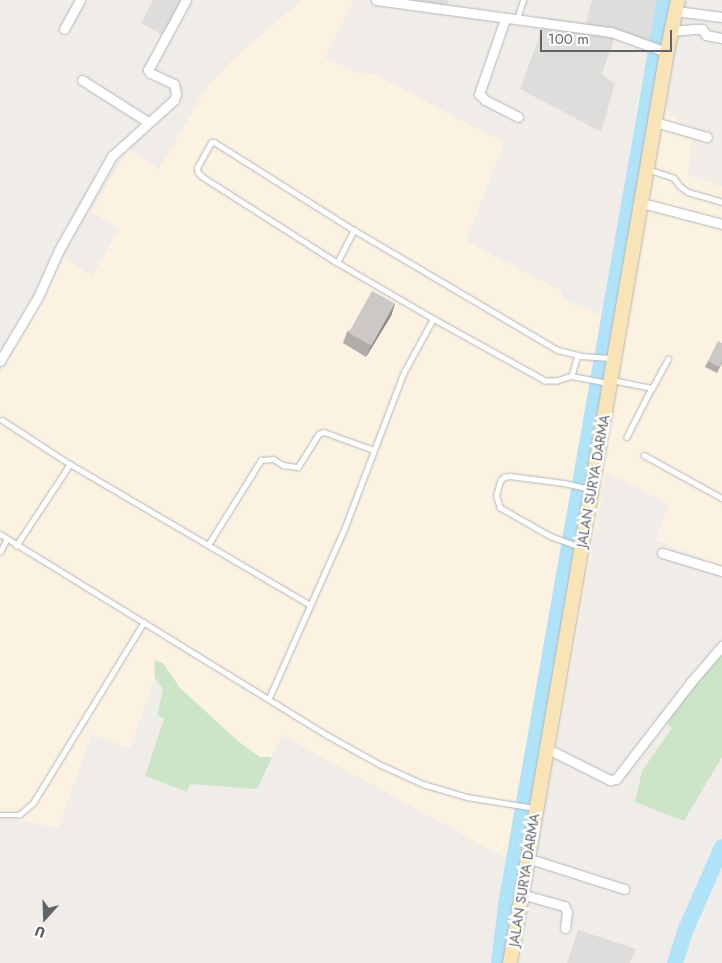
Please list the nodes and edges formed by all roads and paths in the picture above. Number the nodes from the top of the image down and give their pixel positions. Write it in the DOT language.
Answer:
graph roads {
  1 [pos="80,0"];
  2 [pos="186,0"];
  3 [pos="523,0"];
  4 [pos="382,1"];
  5 [pos="677,5"];
  6 [pos="722,18"];
  7 [pos="505,19"];
  8 [pos="517,20"];
  9 [pos="64,29"];
  10 [pos="672,31"];
  11 [pos="722,38"];
  12 [pos="664,51"];
  13 [pos="82,80"];
  14 [pos="518,117"];
  15 [pos="148,122"];
  16 [pos="655,122"];
  17 [pos="707,137"];
  18 [pos="647,169"];
  19 [pos="722,202"];
  20 [pos="642,203"];
  21 [pos="722,224"];
  22 [pos="354,230"];
  23 [pos="337,263"];
  24 [pos="433,319"];
  25 [pos="579,355"];
  26 [pos="610,358"];
  27 [pos="668,360"];
  28 [pos="0,361"];
  29 [pos="572,376"];
  30 [pos="607,381"];
  31 [pos="652,388"];
  32 [pos="2,420"];
  33 [pos="627,437"];
  34 [pos="374,450"];
  35 [pos="644,455"];
  36 [pos="70,464"];
  37 [pos="589,488"];
  38 [pos="722,498"];
  39 [pos="0,534"];
  40 [pos="7,539"];
  41 [pos="208,545"];
  42 [pos="16,546"];
  43 [pos="580,547"];
  44 [pos="0,552"];
  45 [pos="662,553"];
  46 [pos="722,571"];
  47 [pos="310,605"];
  48 [pos="144,622"];
  49 [pos="722,646"];
  50 [pos="269,698"];
  51 [pos="546,748"];
  52 [pos="533,808"];
  53 [pos="0,815"];
  54 [pos="527,858"];
  55 [pos="624,889"];
  56 [pos="521,894"];
  57 [pos="565,928"];
  58 [pos="510,963"];
  1 -- 9 [label="street"];
  2 -- 15 [label="street"];
  3 -- 8 [label="lane"];
  4 -- 7 [label="street"];
  5 -- 6 [label="street"];
  5 -- 10 [label="main road, JALAN SURYA DARMA"];
  7 -- 8 [label="street"];
  7 -- 14 [label="street"];
  8 -- 12 [label="street"];
  10 -- 11 [label="street"];
  10 -- 12 [label="main road, JALAN SURYA DARMA"];
  12 -- 16 [label="main road, JALAN SURYA DARMA"];
  13 -- 15 [label="street"];
  15 -- 28 [label="street"];
  16 -- 17 [label="street"];
  16 -- 18 [label="main road, JALAN SURYA DARMA"];
  18 -- 19 [label="lane"];
  18 -- 20 [label="main road, JALAN SURYA DARMA"];
  20 -- 21 [label="street"];
  20 -- 26 [label="main road, JALAN SURYA DARMA"];
  22 -- 23 [label="lane"];
  22 -- 23 [label="lane"];
  22 -- 25 [label="lane"];
  23 -- 24 [label="lane"];
  24 -- 29 [label="lane"];
  24 -- 34 [label="lane"];
  25 -- 26 [label="lane"];
  25 -- 29 [label="lane"];
  26 -- 30 [label="main road, JALAN SURYA DARMA"];
  27 -- 31 [label="lane"];
  29 -- 30 [label="lane"];
  30 -- 31 [label="lane"];
  30 -- 37 [label="main road, JALAN SURYA DARMA"];
  31 -- 33 [label="lane"];
  32 -- 36 [label="lane"];
  34 -- 41 [label="lane"];
  34 -- 47 [label="lane"];
  35 -- 38 [label="lane"];
  36 -- 41 [label="lane"];
  36 -- 42 [label="lane"];
  37 -- 43 [label="main road, JALAN SURYA DARMA"];
  37 -- 43 [label="lane"];
  39 -- 40 [label="lane"];
  40 -- 42 [label="lane"];
  40 -- 44 [label="lane"];
  41 -- 47 [label="lane"];
  42 -- 48 [label="lane"];
  43 -- 51 [label="main road, JALAN SURYA DARMA"];
  45 -- 46 [label="street"];
  47 -- 50 [label="lane"];
  48 -- 50 [label="lane"];
  48 -- 53 [label="lane"];
  49 -- 51 [label="street"];
  50 -- 52 [label="lane"];
  51 -- 52 [label="main road, JALAN SURYA DARMA"];
  52 -- 54 [label="main road, JALAN SURYA DARMA"];
  54 -- 55 [label="street"];
  54 -- 56 [label="main road, JALAN SURYA DARMA"];
  56 -- 57 [label="street"];
  56 -- 58 [label="main road, JALAN SURYA DARMA"];
}
